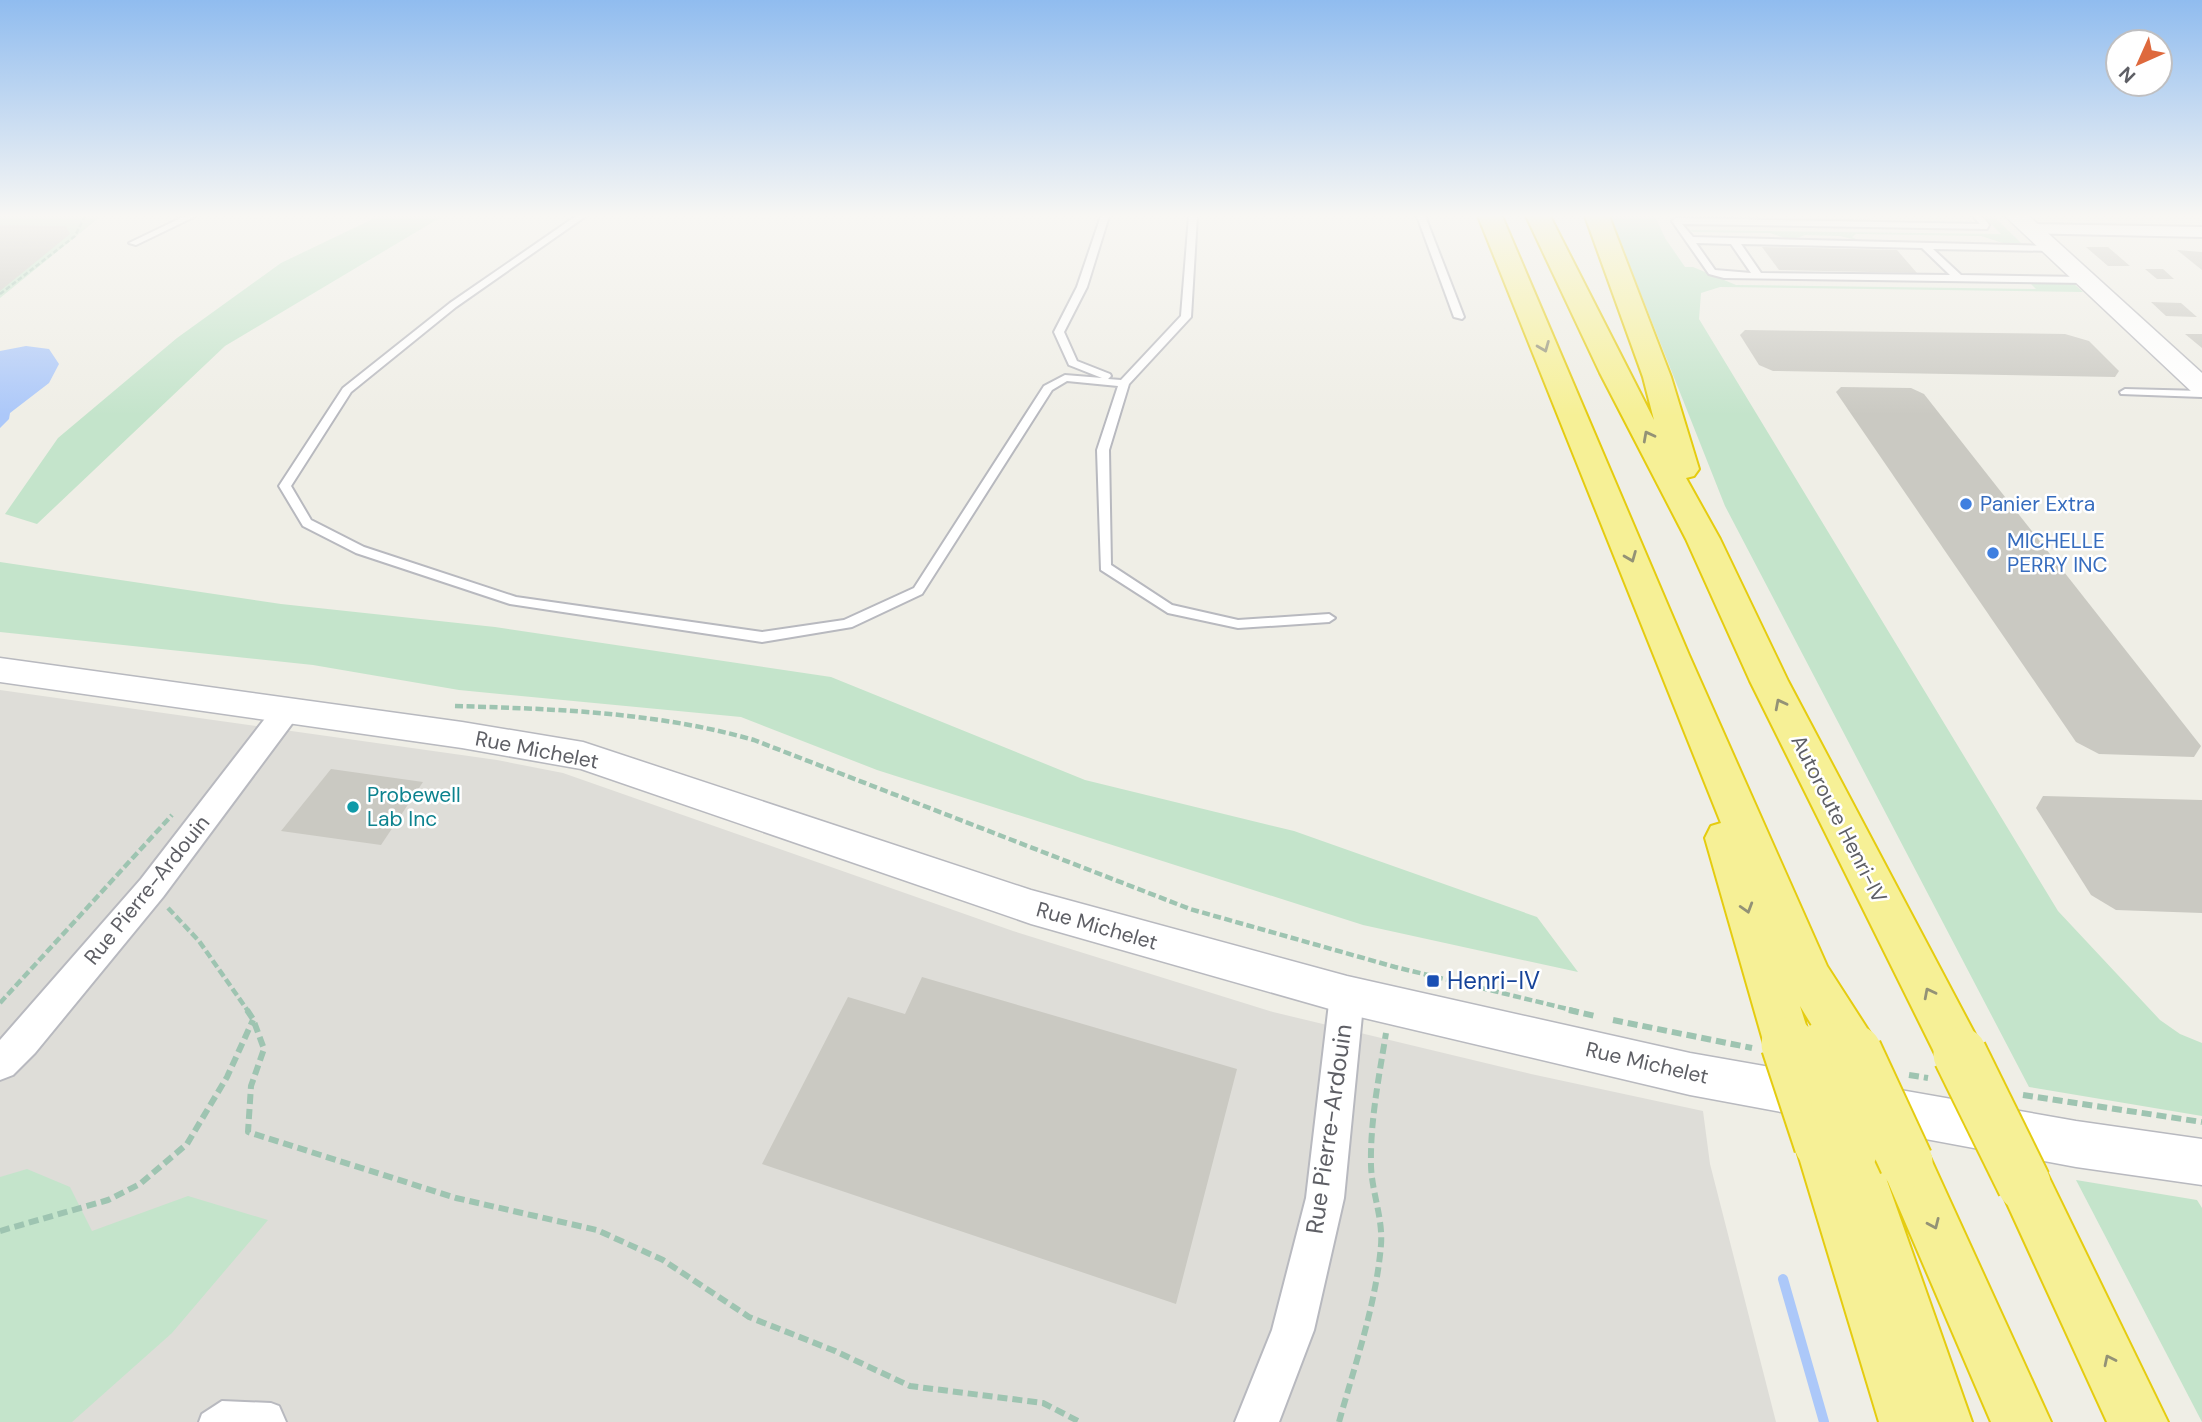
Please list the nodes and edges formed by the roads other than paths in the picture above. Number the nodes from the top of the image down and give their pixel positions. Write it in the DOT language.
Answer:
graph roads {
  1 [pos="486,282"];
  2 [pos="1084,282"];
  3 [pos="1188,282"];
  4 [pos="1446,282"];
  5 [pos="1517,282"];
  6 [pos="1570,282"];
  7 [pos="1622,282"];
  8 [pos="2090,282"];
  9 [pos="1459,317"];
  10 [pos="1124,383"];
  11 [pos="2202,387"];
  12 [pos="2125,392"];
  13 [pos="2202,394"];
  14 [pos="1703,539"];
  15 [pos="1329,618"];
  16 [pos="1671,655"];
  17 [pos="0,670"];
  18 [pos="287,710"];
  19 [pos="1376,988"];
  20 [pos="1806,1048"];
  21 [pos="0,1063"];
  22 [pos="1836,1147"];
  23 [pos="2202,1162"];
  24 [pos="210,1422"];
  25 [pos="275,1422"];
  26 [pos="1257,1422"];
  27 [pos="1909,1422"];
  28 [pos="1942,1422"];
  29 [pos="2021,1422"];
  30 [pos="2138,1422"];
  1 -- 10 [label="lane"];
  2 -- 10 [label="lane"];
  3 -- 10 [label="lane"];
  4 -- 9 [label="lane"];
  5 -- 16 [label="highway, one-way"];
  14 -- 6 [label="highway, Autoroute Henri-IV, one-way"];
  7 -- 14 [label="highway"];
  8 -- 11 [label="street"];
  10 -- 15 [label="lane"];
  12 -- 13 [label="lane"];
  30 -- 14 [label="highway, Autoroute Henri-IV, one-way, bridge"];
  16 -- 20 [label="highway, one-way"];
  16 -- 20 [label="highway"];
  17 -- 18 [label="street, Rue Michelet"];
  18 -- 19 [label="street, Rue Michelet"];
  18 -- 21 [label="street, Rue Pierre-Ardouin"];
  19 -- 23 [label="street, Rue Michelet"];
  19 -- 26 [label="street, Rue Pierre-Ardouin"];
  20 -- 22 [label="highway, bridge"];
  20 -- 29 [label="highway, one-way, bridge"];
  22 -- 27 [label="highway"];
  22 -- 28 [label="highway"];
  24 -- 25 [label="lane"];
}
